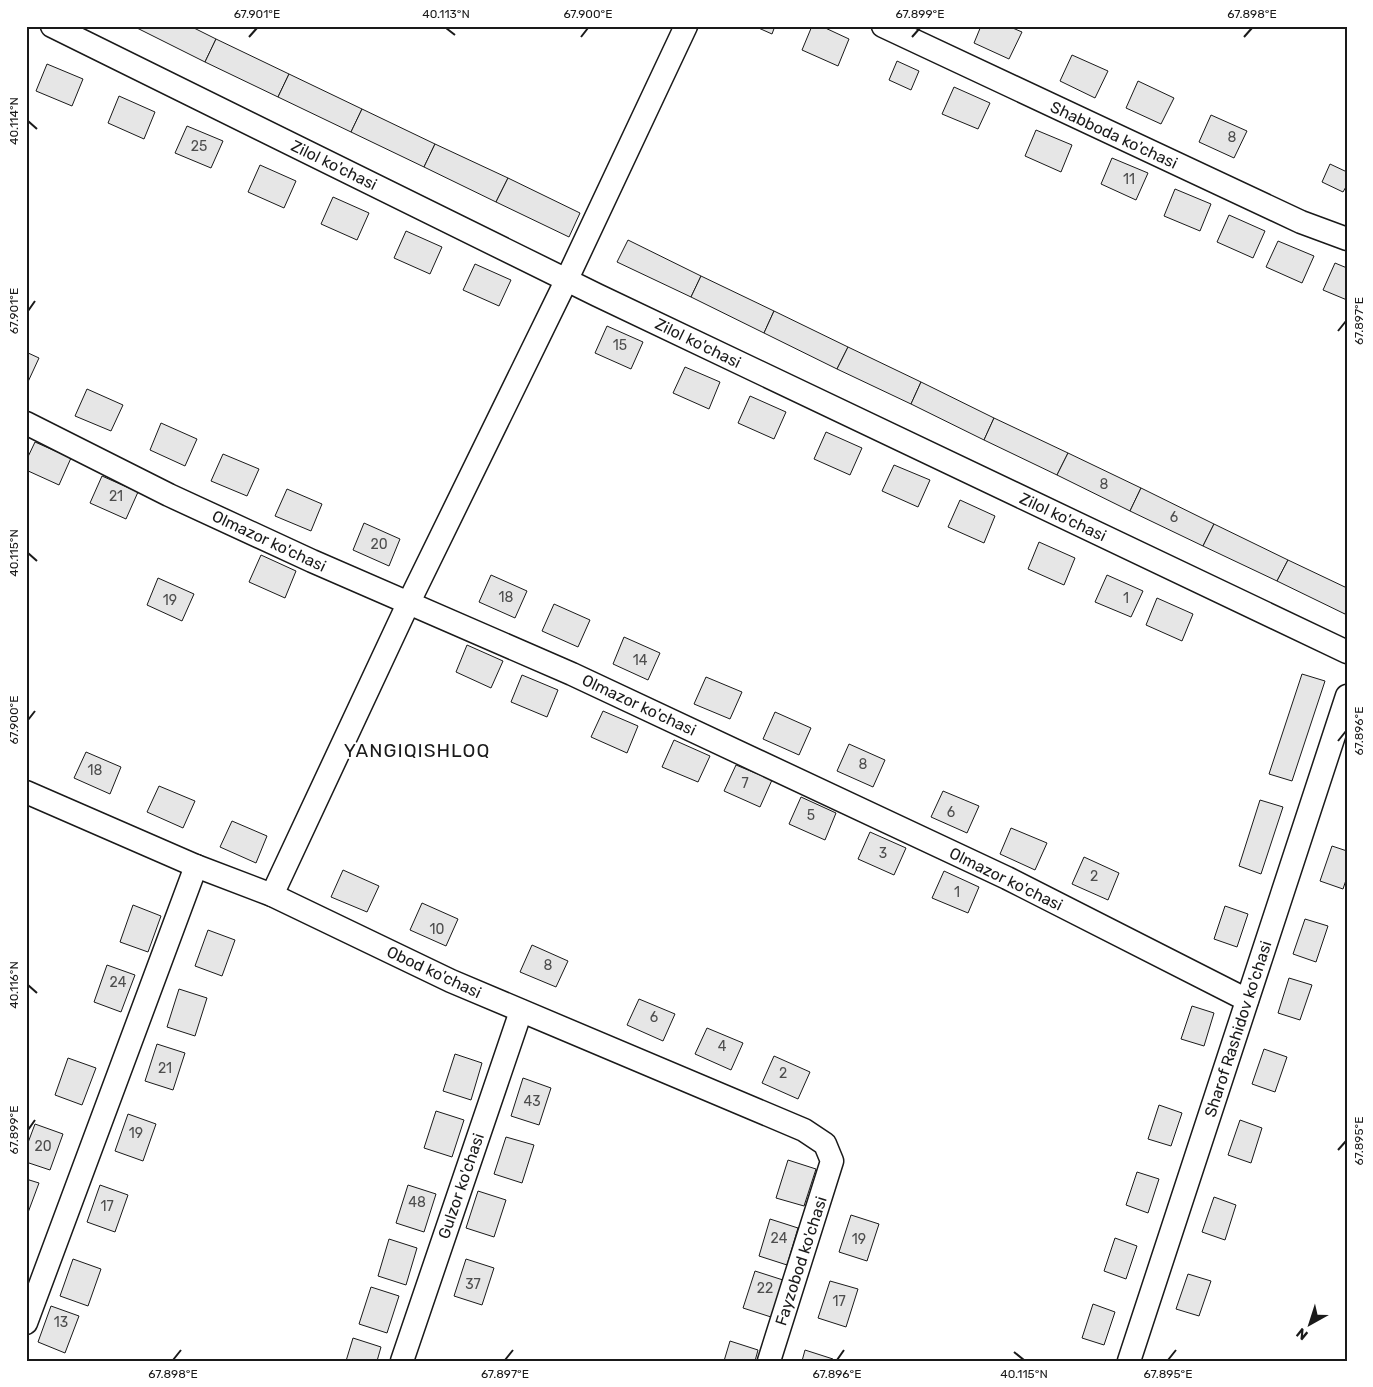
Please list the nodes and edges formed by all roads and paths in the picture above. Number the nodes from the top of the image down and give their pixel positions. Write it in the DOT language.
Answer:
graph roads {
  1 [pos="52,26"];
  2 [pos="686,26"];
  3 [pos="882,26"];
  4 [pos="1347,240"];
  5 [pos="567,279"];
  6 [pos="26,423"];
  7 [pos="408,604"];
  8 [pos="1347,652"];
  9 [pos="1347,696"];
  10 [pos="26,792"];
  11 [pos="196,866"];
  12 [pos="272,896"];
  13 [pos="1247,1000"];
  14 [pos="521,1011"];
  15 [pos="832,1162"];
  16 [pos="26,1323"];
  17 [pos="402,1361"];
  18 [pos="769,1361"];
  19 [pos="1129,1361"];
  1 -- 5 [label="street, Zilol ko'chasi"];
  2 -- 5 [label="street"];
  3 -- 4 [label="street, Shabboda ko'chasi"];
  5 -- 7 [label="street"];
  5 -- 8 [label="street, Zilol ko'chasi"];
  6 -- 7 [label="street, Olmazor ko'chasi"];
  7 -- 12 [label="street"];
  7 -- 13 [label="street, Olmazor ko'chasi"];
  9 -- 13 [label="street, Sharof Rashidov ko'chasi"];
  10 -- 11 [label="street, Obod ko'chasi"];
  11 -- 12 [label="street, Obod ko'chasi"];
  11 -- 16 [label="street"];
  12 -- 14 [label="street, Obod ko'chasi"];
  13 -- 19 [label="street, Sharof Rashidov ko'chasi"];
  14 -- 15 [label="street, Obod ko'chasi"];
  14 -- 17 [label="street, Gulzor ko'chasi"];
  15 -- 18 [label="street, Fayzobod ko'chasi"];
}
